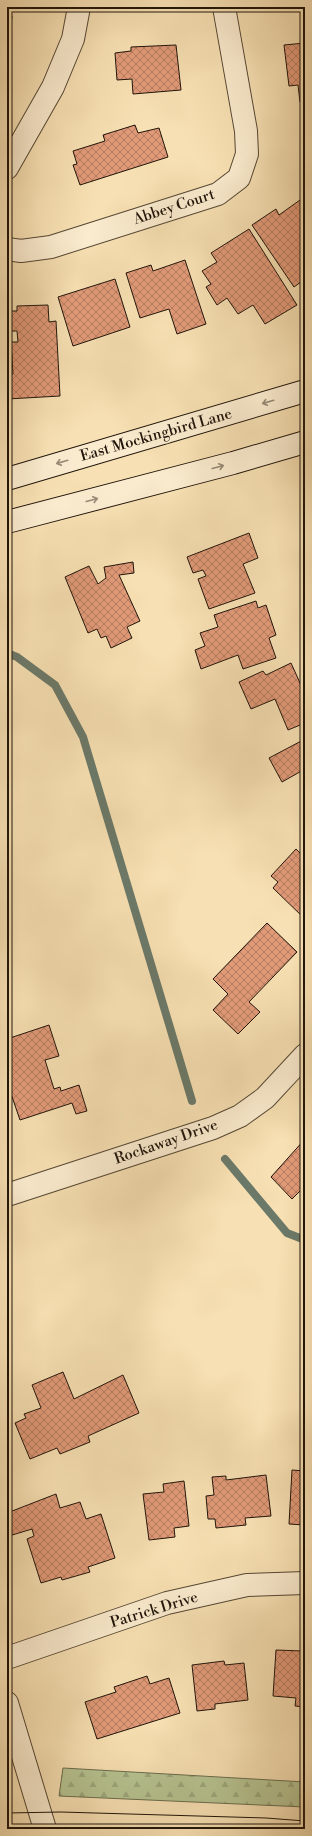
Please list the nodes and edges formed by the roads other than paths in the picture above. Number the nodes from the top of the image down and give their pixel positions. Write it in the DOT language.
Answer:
graph roads {
  1 [pos="79,7"];
  2 [pos="224,7"];
  3 [pos="7,168"];
  4 [pos="7,249"];
  5 [pos="305,391"];
  6 [pos="305,442"];
  7 [pos="7,479"];
  8 [pos="7,522"];
  9 [pos="305,1055"];
  10 [pos="7,1195"];
  11 [pos="305,1583"];
  12 [pos="7,1658"];
  13 [pos="7,1704"];
  14 [pos="45,1829"];
  1 -- 3 [label="street"];
  2 -- 4 [label="street, Abbey Court"];
  5 -- 7 [label="street, East Mockingbird Lane, one-way"];
  8 -- 6 [label="street, one-way"];
  9 -- 10 [label="street, Rockaway Drive"];
  11 -- 12 [label="street, Patrick Drive"];
  13 -- 14 [label="street"];
}
